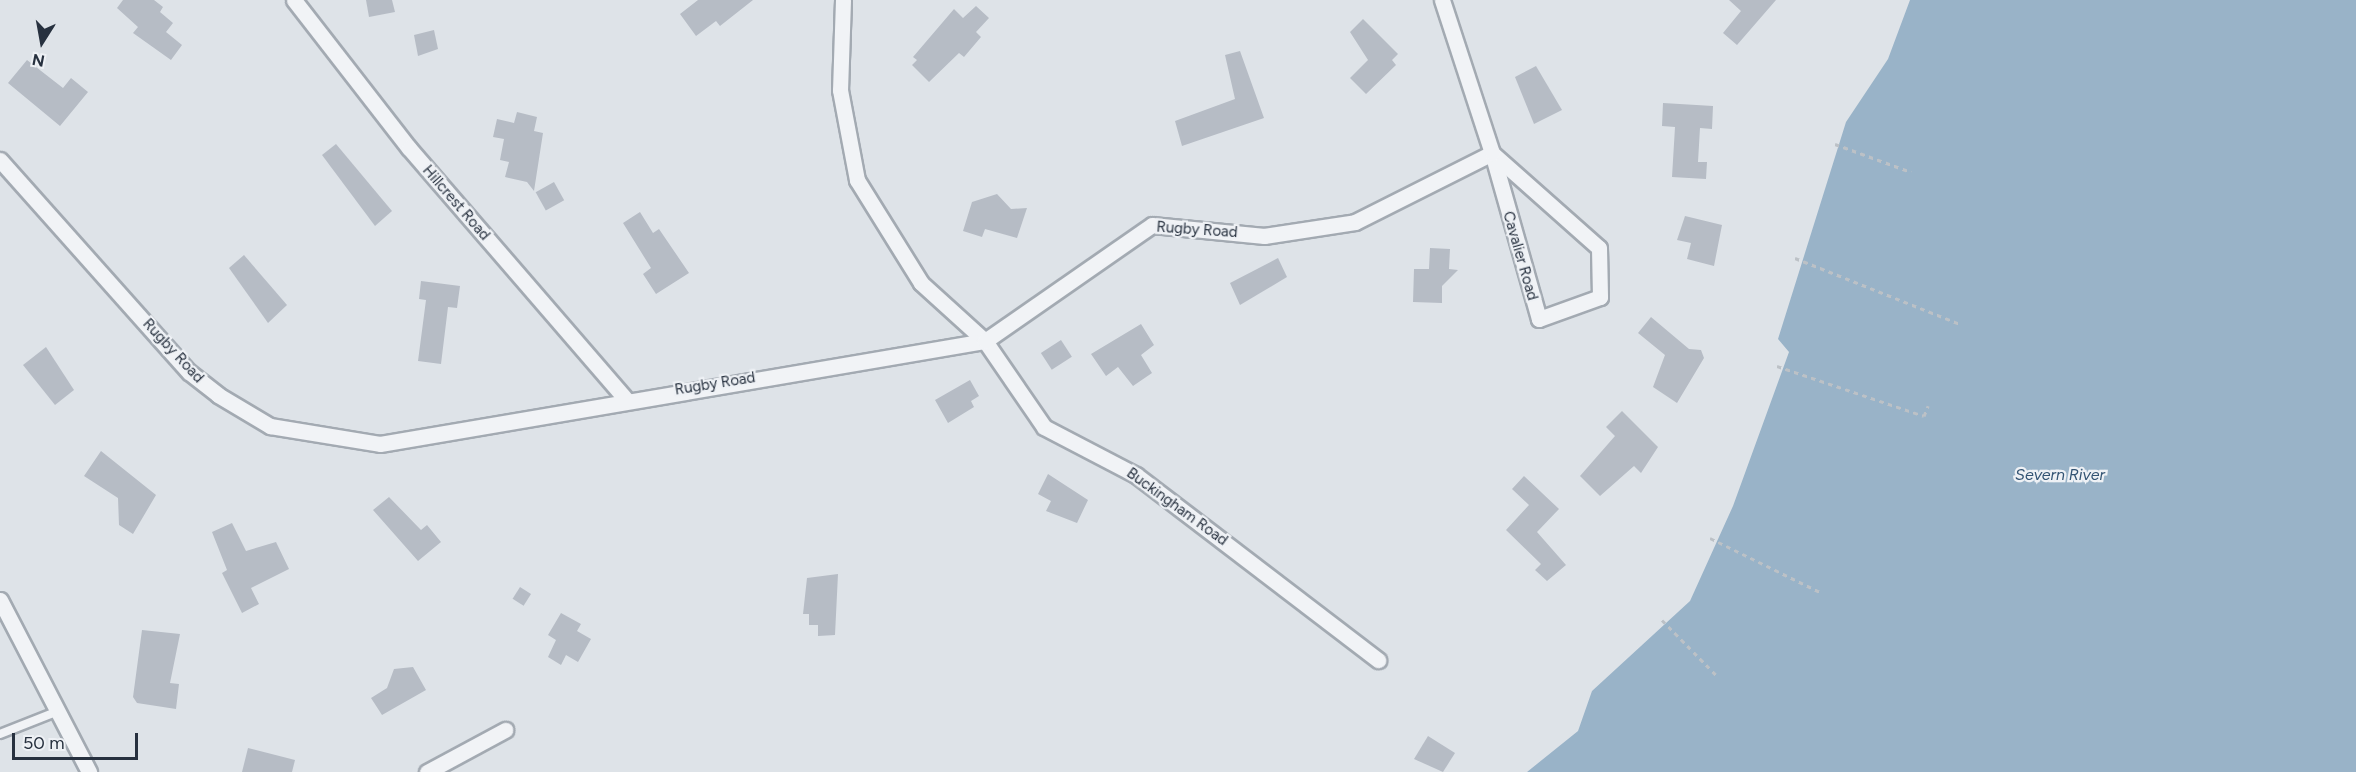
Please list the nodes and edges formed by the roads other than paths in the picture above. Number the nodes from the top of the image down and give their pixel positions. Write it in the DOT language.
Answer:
graph roads {
  1 [pos="294,0"];
  2 [pos="843,0"];
  3 [pos="1442,0"];
  4 [pos="1492,153"];
  5 [pos="0,160"];
  6 [pos="1513,171"];
  7 [pos="1497,172"];
  8 [pos="984,341"];
  9 [pos="626,399"];
  10 [pos="0,600"];
  11 [pos="1378,660"];
  12 [pos="58,711"];
  13 [pos="505,730"];
  14 [pos="0,734"];
  15 [pos="89,772"];
  16 [pos="427,772"];
  1 -- 9 [label="street, Hillcrest Road"];
  2 -- 8 [label="street, Buckingham Road"];
  3 -- 4 [label="street, Cavalier Road"];
  4 -- 6 [label="street, Cavalier Road"];
  4 -- 7 [label="street, Cavalier Road"];
  4 -- 8 [label="street, Rugby Road"];
  5 -- 9 [label="street, Rugby Road"];
  6 -- 7 [label="lane"];
  6 -- 7 [label="street, Cavalier Road"];
  8 -- 9 [label="street, Rugby Road"];
  8 -- 11 [label="street, Buckingham Road"];
  10 -- 12 [label="street"];
  12 -- 14 [label="lane"];
  12 -- 15 [label="street"];
  13 -- 16 [label="street"];
}
